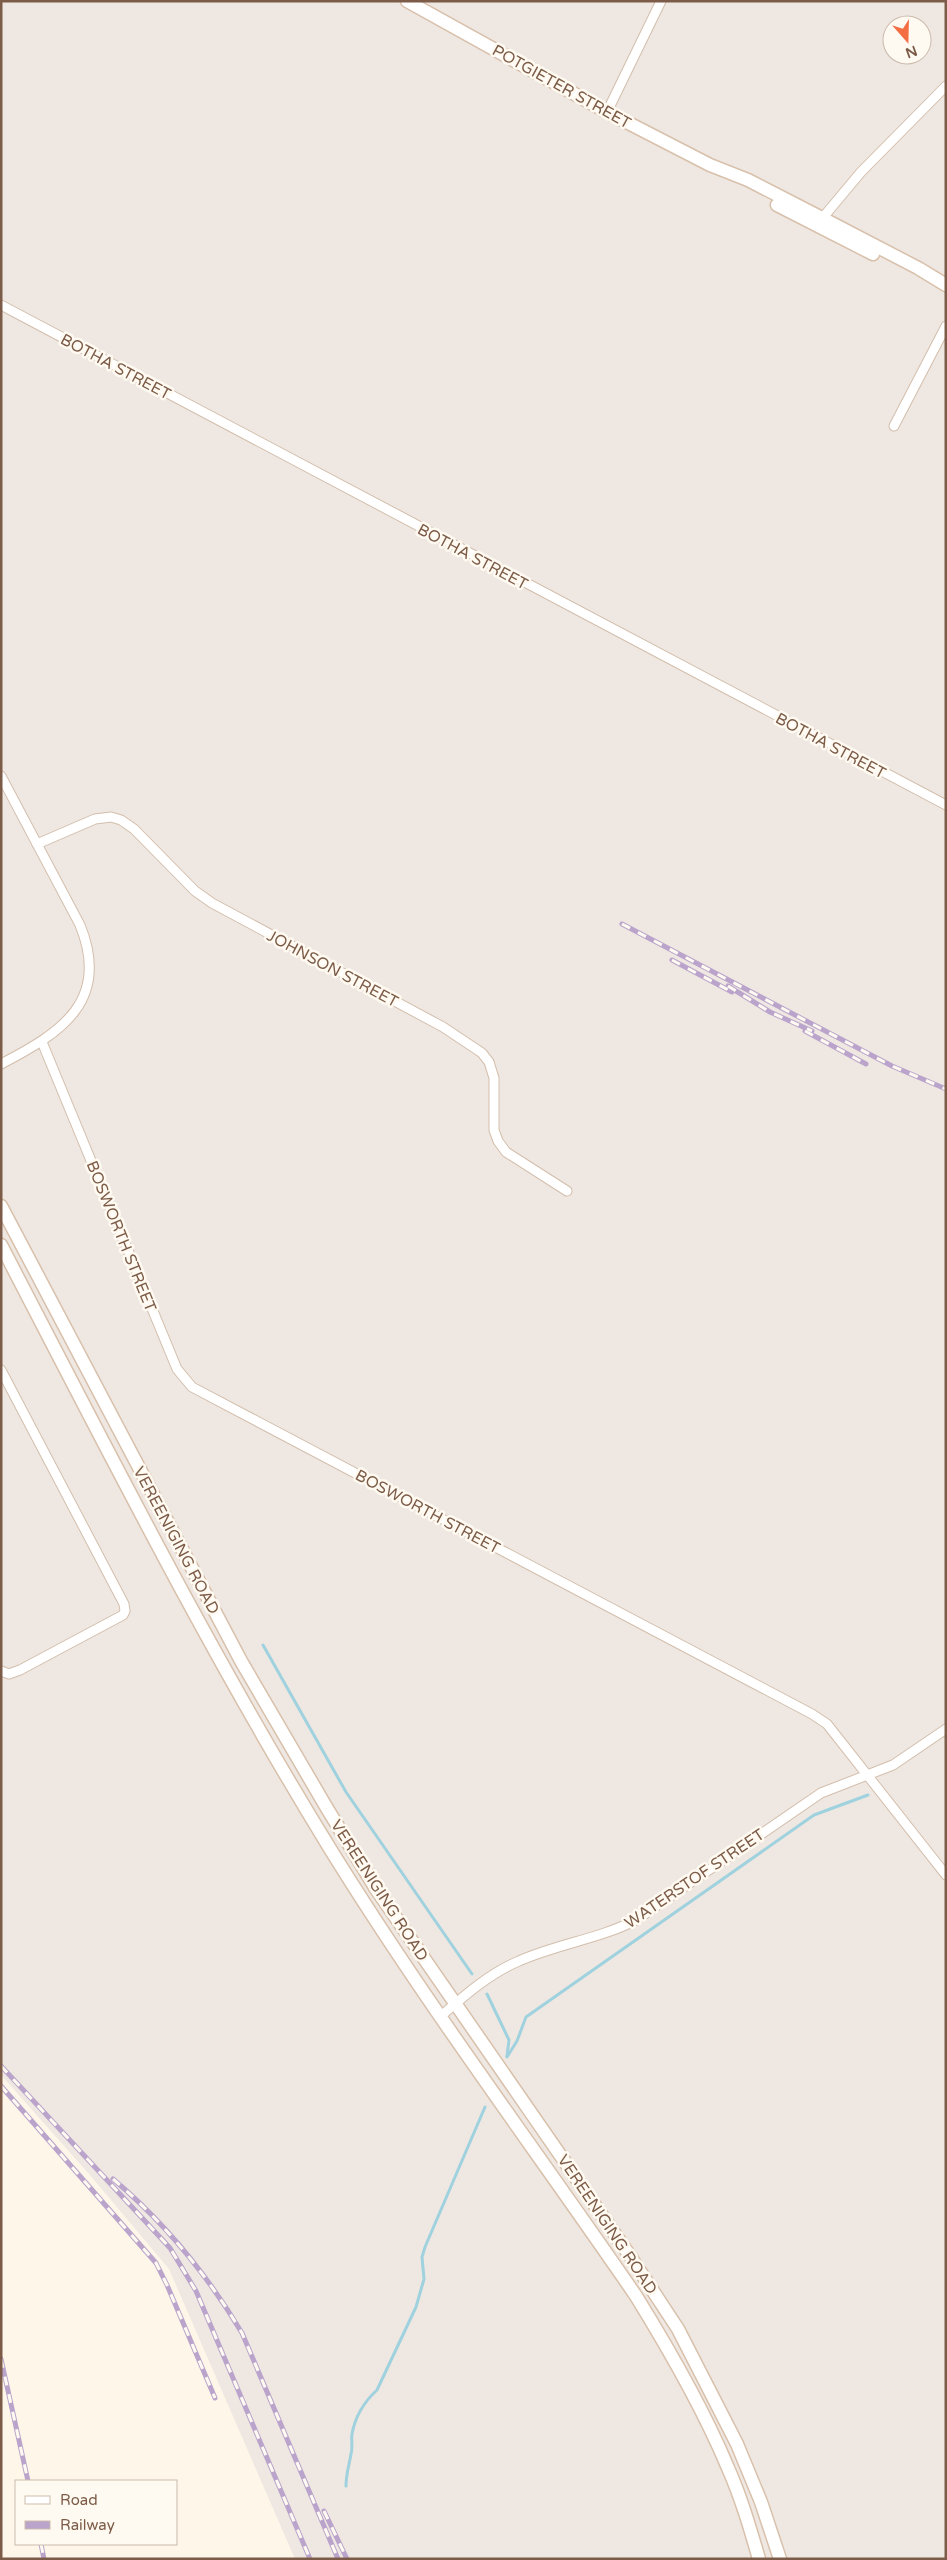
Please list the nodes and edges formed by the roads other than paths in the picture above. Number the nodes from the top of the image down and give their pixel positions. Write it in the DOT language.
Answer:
graph roads {
  1 [pos="407,1"];
  2 [pos="661,1"];
  3 [pos="946,86"];
  4 [pos="607,112"];
  5 [pos="819,222"];
  6 [pos="946,285"];
  7 [pos="1,305"];
  8 [pos="946,326"];
  9 [pos="894,426"];
  10 [pos="1,776"];
  11 [pos="946,805"];
  12 [pos="37,844"];
  13 [pos="42,1042"];
  14 [pos="1,1064"];
  15 [pos="567,1191"];
  16 [pos="1,1206"];
  17 [pos="1,1245"];
  18 [pos="1,1370"];
  19 [pos="1,1671"];
  20 [pos="946,1729"];
  21 [pos="868,1776"];
  22 [pos="946,1876"];
  23 [pos="456,2002"];
  24 [pos="441,2016"];
  25 [pos="760,2559"];
  26 [pos="780,2559"];
  1 -- 4 [label="main road, POTGIETER STREET"];
  2 -- 4 [label="street"];
  3 -- 5 [label="street"];
  4 -- 5 [label="main road, POTGIETER STREET"];
  5 -- 6 [label="main road, POTGIETER STREET"];
  7 -- 11 [label="street, BOTHA STREET"];
  8 -- 9 [label="street"];
  10 -- 12 [label="street"];
  12 -- 13 [label="street"];
  12 -- 15 [label="street, JOHNSON STREET"];
  13 -- 14 [label="street"];
  13 -- 21 [label="street, BOSWORTH STREET"];
  16 -- 23 [label="main road, VEREENIGING ROAD"];
  17 -- 24 [label="main road, VEREENIGING ROAD"];
  18 -- 19 [label="street"];
  20 -- 21 [label="street, WATERSTOF STREET"];
  21 -- 22 [label="street, BOSWORTH STREET"];
  21 -- 23 [label="street, WATERSTOF STREET"];
  23 -- 24 [label="street, WATERSTOF STREET"];
  23 -- 26 [label="main road, VEREENIGING ROAD"];
  24 -- 25 [label="main road, VEREENIGING ROAD"];
}
